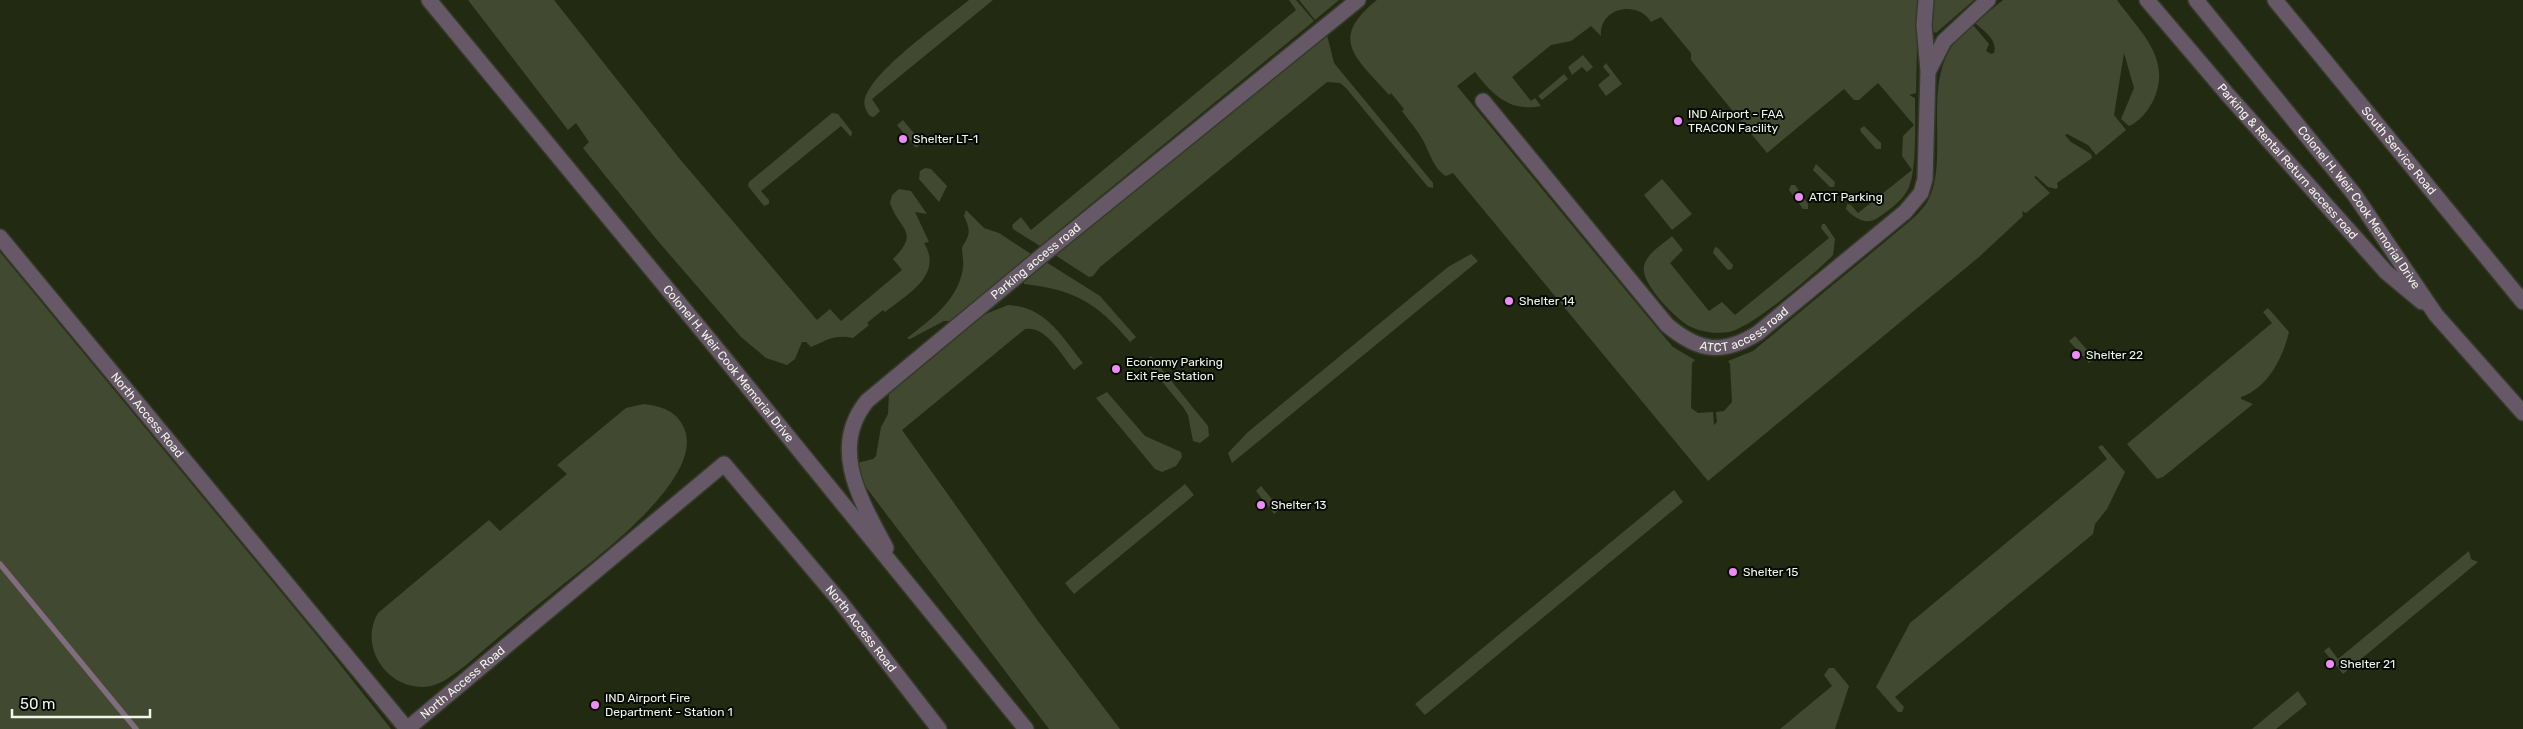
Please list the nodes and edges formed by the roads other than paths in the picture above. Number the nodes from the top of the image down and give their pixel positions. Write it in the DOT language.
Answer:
graph roads {
  1 [pos="428,0"];
  2 [pos="1358,0"];
  3 [pos="1926,0"];
  4 [pos="1988,0"];
  5 [pos="2147,0"];
  6 [pos="2196,0"];
  7 [pos="2275,0"];
  8 [pos="1928,71"];
  9 [pos="1482,101"];
  10 [pos="0,236"];
  11 [pos="2523,302"];
  12 [pos="2436,315"];
  13 [pos="2523,413"];
  14 [pos="903,579"];
  15 [pos="939,729"];
  16 [pos="1026,729"];
  1 -- 14 [label="street, Colonel H. Weir Cook Memorial Drive"];
  2 -- 14 [label="street, Parking access road"];
  3 -- 8 [label="street, ATCT access road"];
  4 -- 8 [label="street, ATCT access road"];
  5 -- 12 [label="street, Parking & Rental Return access road"];
  6 -- 12 [label="street, Colonel H. Weir Cook Memorial Drive"];
  7 -- 11 [label="street, South Service Road"];
  8 -- 9 [label="street, ATCT access road"];
  10 -- 15 [label="street, North Access Road"];
  12 -- 13 [label="street, Colonel H. Weir Cook Memorial Drive"];
  14 -- 16 [label="street, Colonel H. Weir Cook Memorial Drive"];
}
